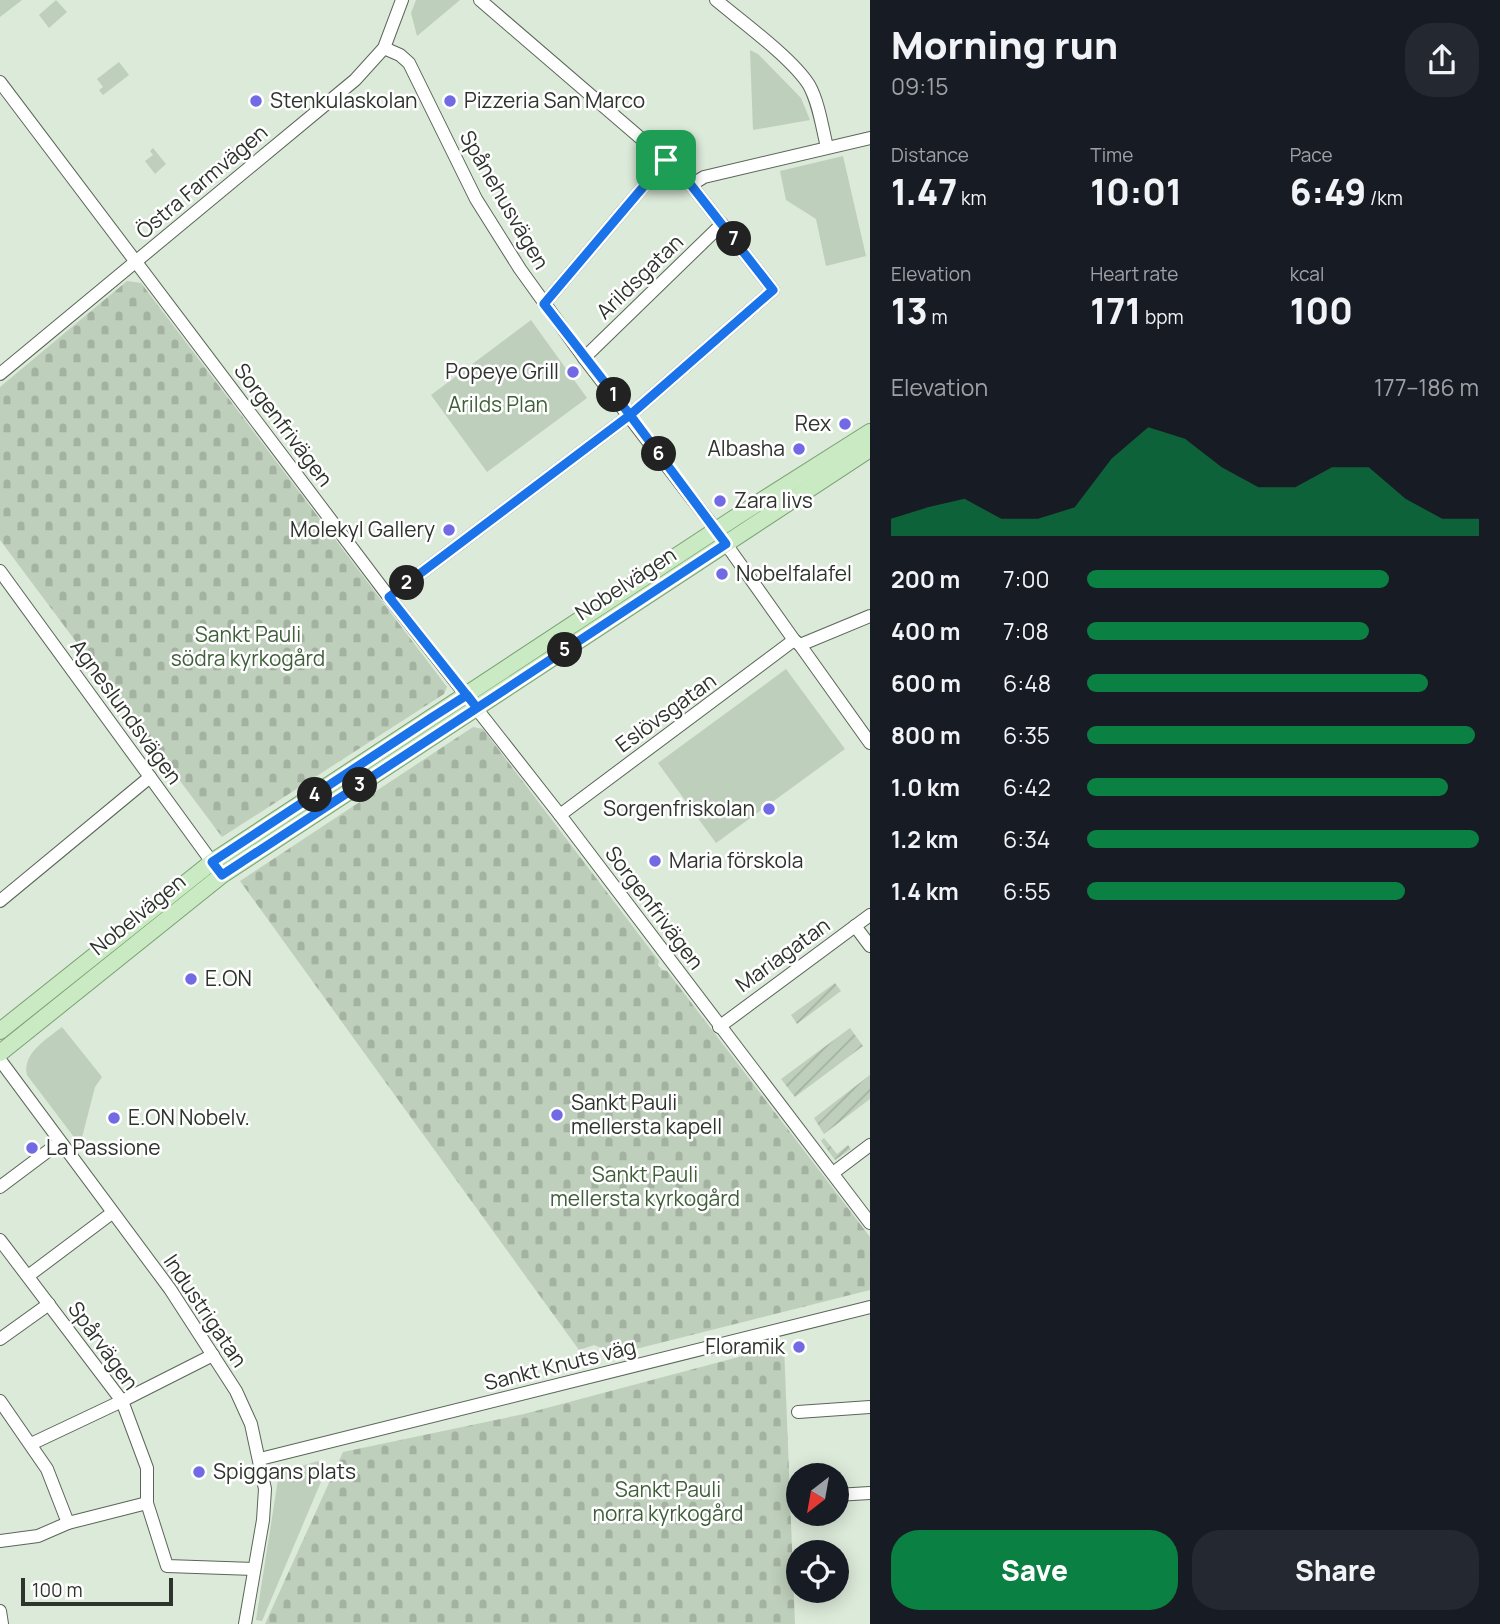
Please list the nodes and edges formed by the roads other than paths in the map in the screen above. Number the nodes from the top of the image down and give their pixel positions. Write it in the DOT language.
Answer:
graph roads {
  1 [pos="402,0"];
  2 [pos="480,0"];
  3 [pos="716,0"];
  4 [pos="384,48"];
  5 [pos="0,82"];
  6 [pos="870,138"];
  7 [pos="827,148"];
  8 [pos="666,160"];
  9 [pos="691,185"];
  10 [pos="722,224"];
  11 [pos="136,261"];
  12 [pos="544,304"];
  13 [pos="584,358"];
  14 [pos="0,374"];
  15 [pos="630,415"];
  16 [pos="870,432"];
  17 [pos="870,449"];
  18 [pos="716,530"];
  19 [pos="726,544"];
  20 [pos="0,571"];
  21 [pos="389,597"];
  22 [pos="870,616"];
  23 [pos="797,643"];
  24 [pos="472,701"];
  25 [pos="870,743"];
  26 [pos="150,777"];
  27 [pos="560,815"];
  28 [pos="217,869"];
  29 [pos="0,901"];
  30 [pos="870,915"];
  31 [pos="855,926"];
  32 [pos="870,946"];
  33 [pos="719,1027"];
  34 [pos="0,1031"];
  35 [pos="0,1053"];
  36 [pos="0,1060"];
  37 [pos="60,1142"];
  38 [pos="870,1145"];
  39 [pos="833,1173"];
  40 [pos="0,1187"];
  41 [pos="112,1213"];
  42 [pos="868,1216"];
  43 [pos="0,1240"];
  44 [pos="28,1276"];
  45 [pos="49,1304"];
  46 [pos="870,1307"];
  47 [pos="0,1339"];
  48 [pos="213,1355"];
  49 [pos="0,1401"];
  50 [pos="122,1401"];
  51 [pos="870,1406"];
  52 [pos="798,1412"];
  53 [pos="31,1444"];
  54 [pos="260,1459"];
  55 [pos="870,1493"];
  56 [pos="849,1494"];
  57 [pos="148,1503"];
  58 [pos="68,1523"];
  59 [pos="0,1541"];
  60 [pos="254,1569"];
  61 [pos="0,1611"];
  62 [pos="2,1624"];
  63 [pos="245,1624"];
  1 -- 4 [label="street, Östra Farmvägen"];
  2 -- 8 [label="street"];
  3 -- 7 [label="street"];
  4 -- 11 [label="street, Östra Farmvägen"];
  4 -- 12 [label="street, Spånehusvägen"];
  5 -- 11 [label="street, Sorgenfrivägen"];
  6 -- 7 [label="street"];
  7 -- 9 [label="street"];
  8 -- 9 [label="street"];
  8 -- 12 [label="street"];
  9 -- 10 [label="street"];
  10 -- 13 [label="street, Arildsgatan"];
  10 -- 15 [label="street"];
  11 -- 14 [label="street, Östra Farmvägen"];
  11 -- 21 [label="street, Sorgenfrivägen"];
  12 -- 13 [label="street, Spånehusvägen"];
  13 -- 15 [label="street, Spånehusvägen"];
  15 -- 18 [label="street, Spånehusvägen"];
  15 -- 21 [label="street"];
  16 -- 18 [label="main road, Nobelvägen"];
  17 -- 19 [label="main road, Nobelvägen"];
  18 -- 19 [label="street, Spånehusvägen"];
  18 -- 24 [label="main road, Nobelvägen"];
  19 -- 23 [label="street, Spånehusvägen"];
  19 -- 24 [label="main road, Nobelvägen"];
  20 -- 26 [label="street, Agneslundsvägen"];
  21 -- 24 [label="street, Sorgenfrivägen"];
  22 -- 23 [label="street, Eslövsgatan"];
  23 -- 25 [label="street, Spånehusvägen"];
  23 -- 27 [label="street, Eslövsgatan"];
  24 -- 27 [label="street, Sorgenfrivägen"];
  24 -- 28 [label="main road, Nobelvägen"];
  26 -- 28 [label="street, Agneslundsvägen"];
  26 -- 29 [label="street"];
  27 -- 33 [label="street, Sorgenfrivägen"];
  28 -- 34 [label="main road, Nobelvägen"];
  28 -- 35 [label="main road, Nobelvägen"];
  30 -- 31 [label="street, Mariagatan"];
  31 -- 32 [label="street"];
  31 -- 33 [label="street, Mariagatan"];
  33 -- 39 [label="street, Sorgenfrivägen"];
  36 -- 37 [label="street, Industrigatan"];
  37 -- 40 [label="street"];
  37 -- 41 [label="street, Industrigatan"];
  38 -- 39 [label="street"];
  39 -- 42 [label="street, Sorgenfrivägen"];
  41 -- 44 [label="street"];
  41 -- 48 [label="street, Industrigatan"];
  43 -- 44 [label="street, Spårvägen"];
  44 -- 45 [label="street, Spårvägen"];
  45 -- 47 [label="street"];
  45 -- 50 [label="street, Spårvägen"];
  46 -- 54 [label="street, Sankt Knuts väg"];
  48 -- 50 [label="street"];
  48 -- 54 [label="street, Industrigatan"];
  49 -- 53 [label="street"];
  50 -- 53 [label="street"];
  50 -- 57 [label="street, Spårvägen"];
  51 -- 52 [label="street"];
  53 -- 58 [label="street"];
  54 -- 60 [label="street, Industrigatan"];
  55 -- 56 [label="street"];
  57 -- 58 [label="street"];
  57 -- 60 [label="street, Spårvägen"];
  58 -- 59 [label="street"];
  60 -- 63 [label="street, Industrigatan"];
  61 -- 62 [label="street"];
}
